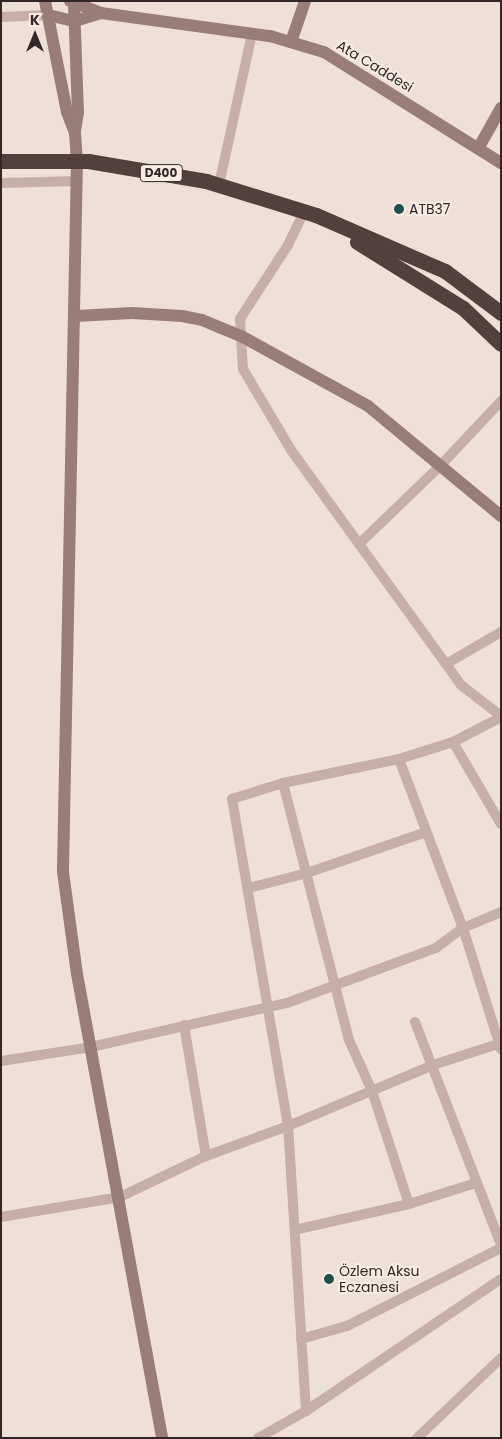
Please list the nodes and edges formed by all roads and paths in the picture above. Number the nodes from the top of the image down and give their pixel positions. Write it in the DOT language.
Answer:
graph roads {
  1 [pos="45,1"];
  2 [pos="305,1"];
  3 [pos="72,3"];
  4 [pos="101,13"];
  5 [pos="48,15"];
  6 [pos="1,17"];
  7 [pos="75,21"];
  8 [pos="252,34"];
  9 [pos="291,42"];
  10 [pos="501,108"];
  11 [pos="75,133"];
  12 [pos="479,147"];
  13 [pos="77,160"];
  14 [pos="1,161"];
  15 [pos="501,163"];
  16 [pos="77,181"];
  17 [pos="1,183"];
  18 [pos="219,185"];
  19 [pos="310,213"];
  20 [pos="501,313"];
  21 [pos="76,316"];
  22 [pos="243,337"];
  23 [pos="501,344"];
  24 [pos="501,401"];
  25 [pos="441,465"];
  26 [pos="501,516"];
  27 [pos="359,544"];
  28 [pos="501,632"];
  29 [pos="446,664"];
  30 [pos="501,717"];
  31 [pos="453,742"];
  32 [pos="399,759"];
  33 [pos="284,783"];
  34 [pos="501,824"];
  35 [pos="426,832"];
  36 [pos="308,873"];
  37 [pos="249,888"];
  38 [pos="501,912"];
  39 [pos="463,928"];
  40 [pos="335,987"];
  41 [pos="270,1006"];
  42 [pos="415,1022"];
  43 [pos="184,1025"];
  44 [pos="500,1045"];
  45 [pos="91,1046"];
  46 [pos="1,1061"];
  47 [pos="433,1065"];
  48 [pos="372,1091"];
  49 [pos="288,1126"];
  50 [pos="206,1156"];
  51 [pos="476,1183"];
  52 [pos="120,1197"];
  53 [pos="409,1204"];
  54 [pos="1,1217"];
  55 [pos="295,1230"];
  56 [pos="501,1246"];
  57 [pos="501,1279"];
  58 [pos="301,1339"];
  59 [pos="501,1358"];
  60 [pos="306,1412"];
  61 [pos="162,1438"];
  62 [pos="258,1438"];
  63 [pos="417,1438"];
  1 -- 5 [label="street"];
  2 -- 9 [label="street"];
  3 -- 4 [label="street"];
  3 -- 7 [label="street"];
  4 -- 7 [label="street"];
  4 -- 8 [label="street, Ata Caddesi"];
  5 -- 6 [label="street"];
  5 -- 7 [label="street"];
  5 -- 11 [label="street"];
  7 -- 11 [label="street"];
  8 -- 9 [label="street, Ata Caddesi"];
  8 -- 18 [label="street"];
  9 -- 12 [label="street, Ata Caddesi"];
  10 -- 12 [label="street"];
  11 -- 13 [label="street"];
  12 -- 15 [label="street, Ata Caddesi"];
  13 -- 14 [label="highway, D400"];
  13 -- 16 [label="street"];
  13 -- 18 [label="highway, D400"];
  16 -- 17 [label="street"];
  16 -- 21 [label="street"];
  18 -- 19 [label="highway, D400"];
  19 -- 20 [label="highway, D400"];
  19 -- 22 [label="street"];
  19 -- 23 [label="highway, D400"];
  21 -- 22 [label="street"];
  21 -- 45 [label="street"];
  22 -- 25 [label="street"];
  22 -- 27 [label="street"];
  24 -- 25 [label="street"];
  25 -- 26 [label="street"];
  25 -- 27 [label="street"];
  27 -- 29 [label="street"];
  28 -- 29 [label="street"];
  29 -- 30 [label="street"];
  30 -- 31 [label="street"];
  31 -- 32 [label="street"];
  31 -- 34 [label="street"];
  32 -- 33 [label="street"];
  32 -- 35 [label="street"];
  33 -- 36 [label="street"];
  33 -- 37 [label="street"];
  35 -- 36 [label="street"];
  35 -- 39 [label="street"];
  36 -- 37 [label="street"];
  36 -- 40 [label="street"];
  37 -- 41 [label="street"];
  38 -- 39 [label="street"];
  39 -- 40 [label="street"];
  39 -- 44 [label="street"];
  40 -- 41 [label="street"];
  40 -- 48 [label="street"];
  41 -- 43 [label="street"];
  41 -- 49 [label="street"];
  42 -- 47 [label="street"];
  43 -- 45 [label="street"];
  43 -- 50 [label="street"];
  44 -- 47 [label="street"];
  45 -- 46 [label="street"];
  45 -- 52 [label="street"];
  47 -- 48 [label="street"];
  47 -- 51 [label="street"];
  48 -- 49 [label="street"];
  48 -- 53 [label="street"];
  49 -- 50 [label="street"];
  49 -- 55 [label="street"];
  50 -- 52 [label="street"];
  51 -- 53 [label="street"];
  51 -- 56 [label="street"];
  52 -- 54 [label="street"];
  52 -- 61 [label="street"];
  53 -- 55 [label="street"];
  55 -- 58 [label="street"];
  56 -- 58 [label="street"];
  57 -- 60 [label="street"];
  58 -- 60 [label="street"];
  59 -- 63 [label="street"];
  60 -- 62 [label="street"];
}
